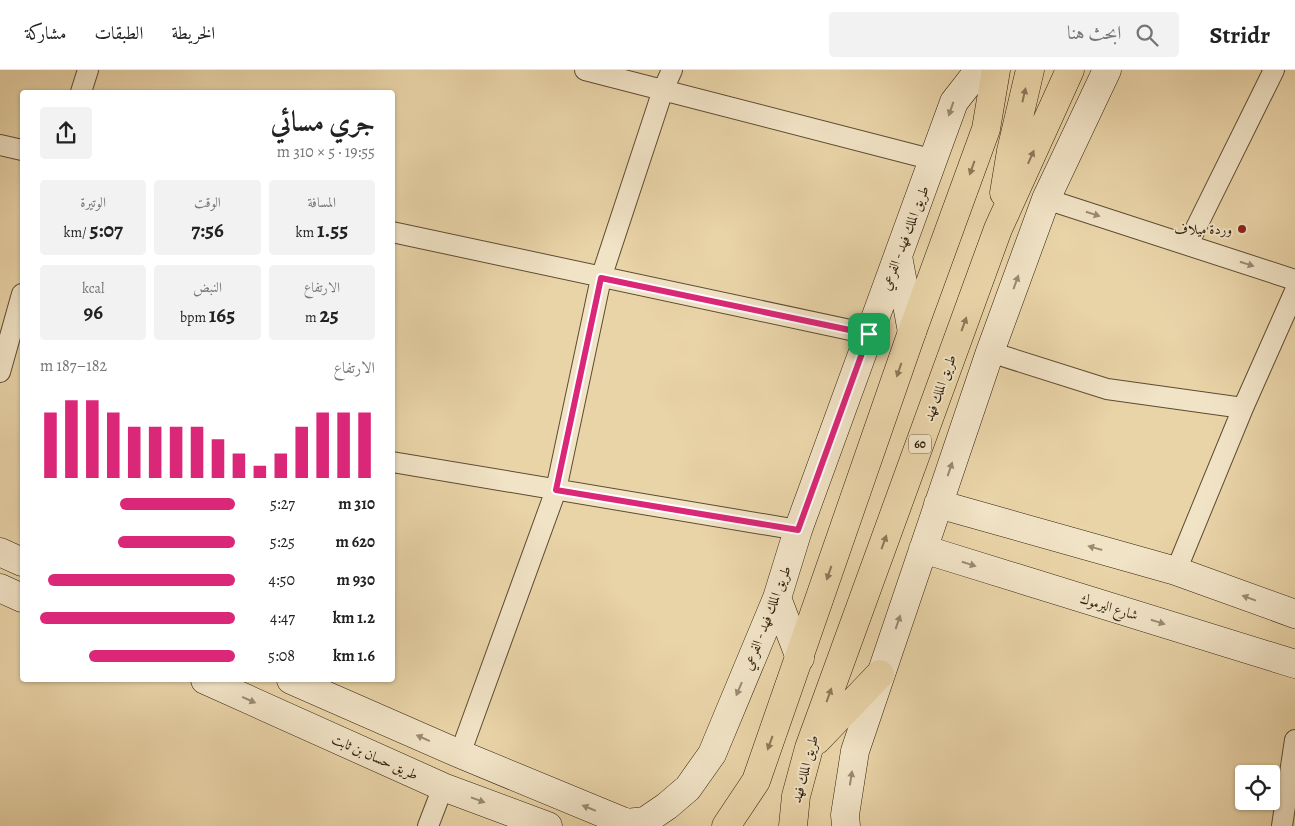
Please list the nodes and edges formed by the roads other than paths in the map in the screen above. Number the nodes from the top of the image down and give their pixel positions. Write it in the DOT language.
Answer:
graph roads {
  1 [pos="88,70"];
  2 [pos="585,70"];
  3 [pos="672,70"];
  4 [pos="979,70"];
  5 [pos="996,70"];
  6 [pos="1030,70"];
  7 [pos="1070,70"];
  8 [pos="1107,70"];
  9 [pos="1274,70"];
  10 [pos="82,90"];
  11 [pos="663,90"];
  12 [pos="0,145"];
  13 [pos="20,150"];
  14 [pos="934,160"];
  15 [pos="1046,199"];
  16 [pos="998,229"];
  17 [pos="395,233"];
  18 [pos="1188,244"];
  19 [pos="898,254"];
  20 [pos="601,278"];
  21 [pos="1295,280"];
  22 [pos="1295,291"];
  23 [pos="20,301"];
  24 [pos="912,332"];
  25 [pos="869,334"];
  26 [pos="990,352"];
  27 [pos="0,372"];
  28 [pos="1242,408"];
  29 [pos="395,463"];
  30 [pos="556,490"];
  31 [pos="938,504"];
  32 [pos="798,530"];
  33 [pos="923,549"];
  34 [pos="0,552"];
  35 [pos="20,561"];
  36 [pos="1176,571"];
  37 [pos="0,588"];
  38 [pos="20,597"];
  39 [pos="777,598"];
  40 [pos="1295,614"];
  41 [pos="800,658"];
  42 [pos="1295,664"];
  43 [pos="880,674"];
  44 [pos="209,682"];
  45 [pos="296,682"];
  46 [pos="1295,740"];
  47 [pos="809,748"];
  48 [pos="460,754"];
  49 [pos="443,787"];
  50 [pos="631,825"];
  51 [pos="428,826"];
  52 [pos="548,826"];
  53 [pos="726,826"];
  54 [pos="793,826"];
  55 [pos="846,826"];
  56 [pos="1282,826"];
  1 -- 10 [label="street"];
  2 -- 11 [label="street"];
  3 -- 11 [label="street"];
  4 -- 14 [label="main road, طريق الملك فهد - الفرعي, one-way"];
  5 -- 24 [label="highway, one-way"];
  16 -- 6 [label="highway, one-way"];
  16 -- 7 [label="highway, طريق الملك فهد / 60, one-way"];
  8 -- 15 [label="main road"];
  9 -- 18 [label="street"];
  11 -- 14 [label="street"];
  11 -- 20 [label="street"];
  12 -- 13 [label="street"];
  14 -- 19 [label="main road, طريق الملك فهد - الفرعي"];
  15 -- 18 [label="street, one-way"];
  26 -- 15 [label="main road, one-way"];
  47 -- 16 [label="highway, طريق الملك فهد / 60, one-way"];
  17 -- 20 [label="street"];
  18 -- 21 [label="street, one-way"];
  19 -- 24 [label="main road"];
  19 -- 25 [label="main road, طريق الملك فهد - الفرعي"];
  20 -- 25 [label="street"];
  20 -- 30 [label="street"];
  22 -- 28 [label="street"];
  23 -- 27 [label="street"];
  24 -- 41 [label="highway, one-way"];
  25 -- 32 [label="main road, طريق الملك فهد - الفرعي"];
  26 -- 28 [label="street"];
  31 -- 26 [label="main road, one-way"];
  28 -- 36 [label="street"];
  29 -- 30 [label="street"];
  30 -- 32 [label="street"];
  30 -- 48 [label="street"];
  31 -- 33 [label="main road"];
  36 -- 31 [label="main road, one-way"];
  32 -- 39 [label="main road, طريق الملك فهد - الفرعي"];
  33 -- 42 [label="main road, شارع اليرموك, one-way"];
  43 -- 33 [label="main road, one-way"];
  34 -- 35 [label="main road"];
  40 -- 36 [label="main road, one-way"];
  37 -- 38 [label="main road"];
  39 -- 41 [label="main road"];
  39 -- 50 [label="main road, طريق الملك فهد - الفرعي, one-way"];
  41 -- 53 [label="highway, one-way"];
  43 -- 47 [label="highway"];
  55 -- 43 [label="main road, one-way"];
  44 -- 49 [label="main road, طريق حسان بن ثابت, one-way"];
  48 -- 45 [label="main road, one-way"];
  46 -- 56 [label="street"];
  47 -- 54 [label="highway, طريق الملك فهد / 60"];
  50 -- 48 [label="main road, one-way"];
  49 -- 51 [label="street"];
  49 -- 52 [label="main road, طريق حسان بن ثابت, one-way"];
}
